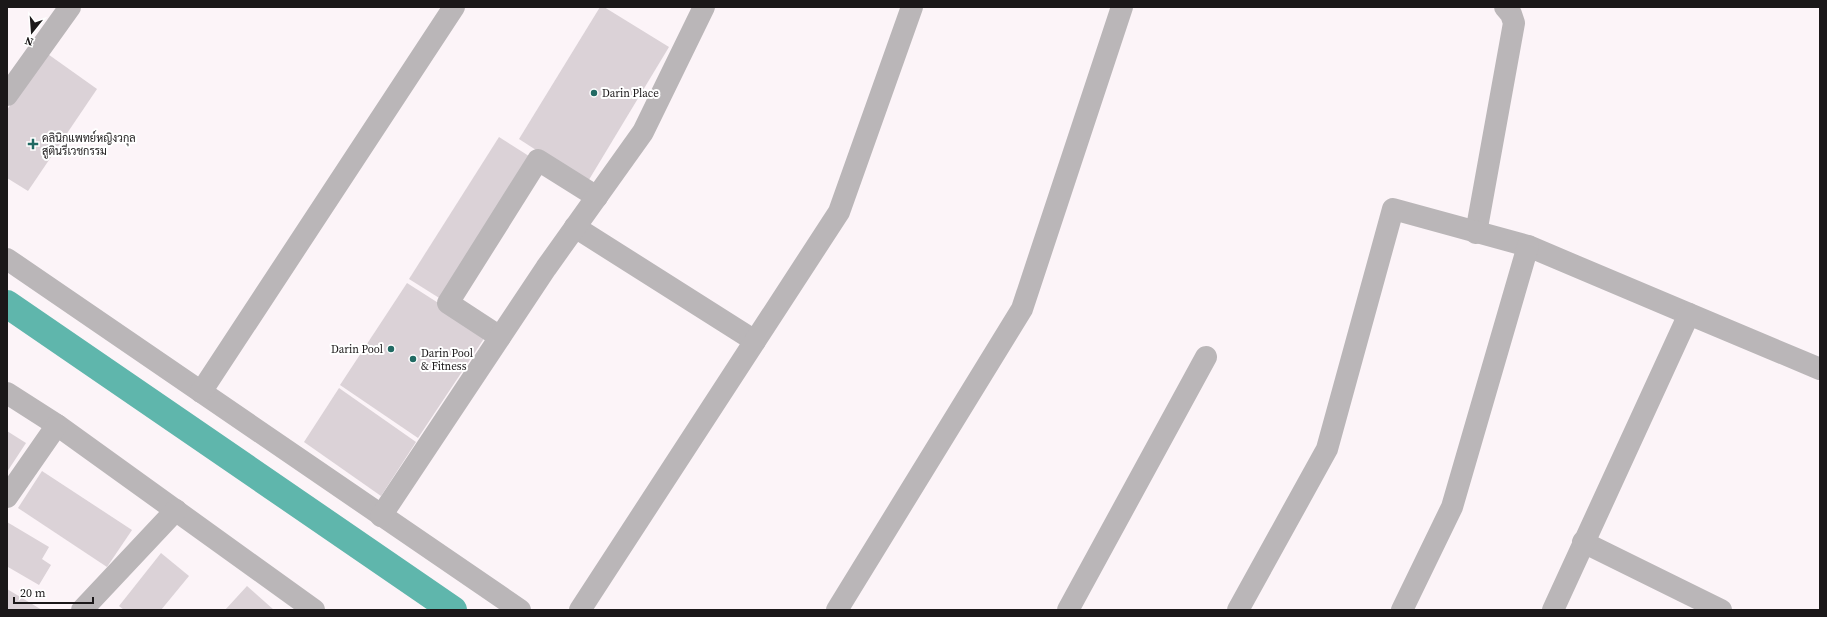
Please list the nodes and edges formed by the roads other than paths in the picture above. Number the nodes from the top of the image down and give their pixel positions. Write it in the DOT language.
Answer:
graph roads {
  1 [pos="70,7"];
  2 [pos="454,7"];
  3 [pos="704,7"];
  4 [pos="912,7"];
  5 [pos="1122,7"];
  6 [pos="1505,7"];
  7 [pos="7,95"];
  8 [pos="597,197"];
  9 [pos="575,227"];
  10 [pos="1476,233"];
  11 [pos="1528,246"];
  12 [pos="7,259"];
  13 [pos="1689,314"];
  14 [pos="500,337"];
  15 [pos="755,341"];
  16 [pos="1206,357"];
  17 [pos="1820,369"];
  18 [pos="201,392"];
  19 [pos="7,393"];
  20 [pos="57,425"];
  21 [pos="7,497"];
  22 [pos="176,510"];
  23 [pos="381,516"];
  24 [pos="1584,542"];
  25 [pos="312,609"];
  26 [pos="82,610"];
  27 [pos="520,610"];
  28 [pos="580,610"];
  29 [pos="836,610"];
  30 [pos="1068,610"];
  31 [pos="1238,610"];
  32 [pos="1402,610"];
  33 [pos="1553,610"];
  34 [pos="1721,610"];
  1 -- 7 [label="street"];
  2 -- 18 [label="street"];
  3 -- 8 [label="street"];
  4 -- 15 [label="street"];
  5 -- 29 [label="street"];
  6 -- 10 [label="street"];
  8 -- 9 [label="street"];
  8 -- 14 [label="street"];
  9 -- 14 [label="street"];
  9 -- 15 [label="street"];
  10 -- 11 [label="street"];
  10 -- 31 [label="street"];
  11 -- 13 [label="street"];
  11 -- 32 [label="street"];
  12 -- 18 [label="street"];
  13 -- 17 [label="street"];
  13 -- 24 [label="street"];
  14 -- 23 [label="street"];
  15 -- 28 [label="street"];
  16 -- 30 [label="street"];
  18 -- 23 [label="street"];
  19 -- 20 [label="street"];
  20 -- 21 [label="street"];
  20 -- 22 [label="street"];
  22 -- 25 [label="street"];
  22 -- 26 [label="street"];
  23 -- 27 [label="street"];
  24 -- 33 [label="street"];
  24 -- 34 [label="street"];
}
